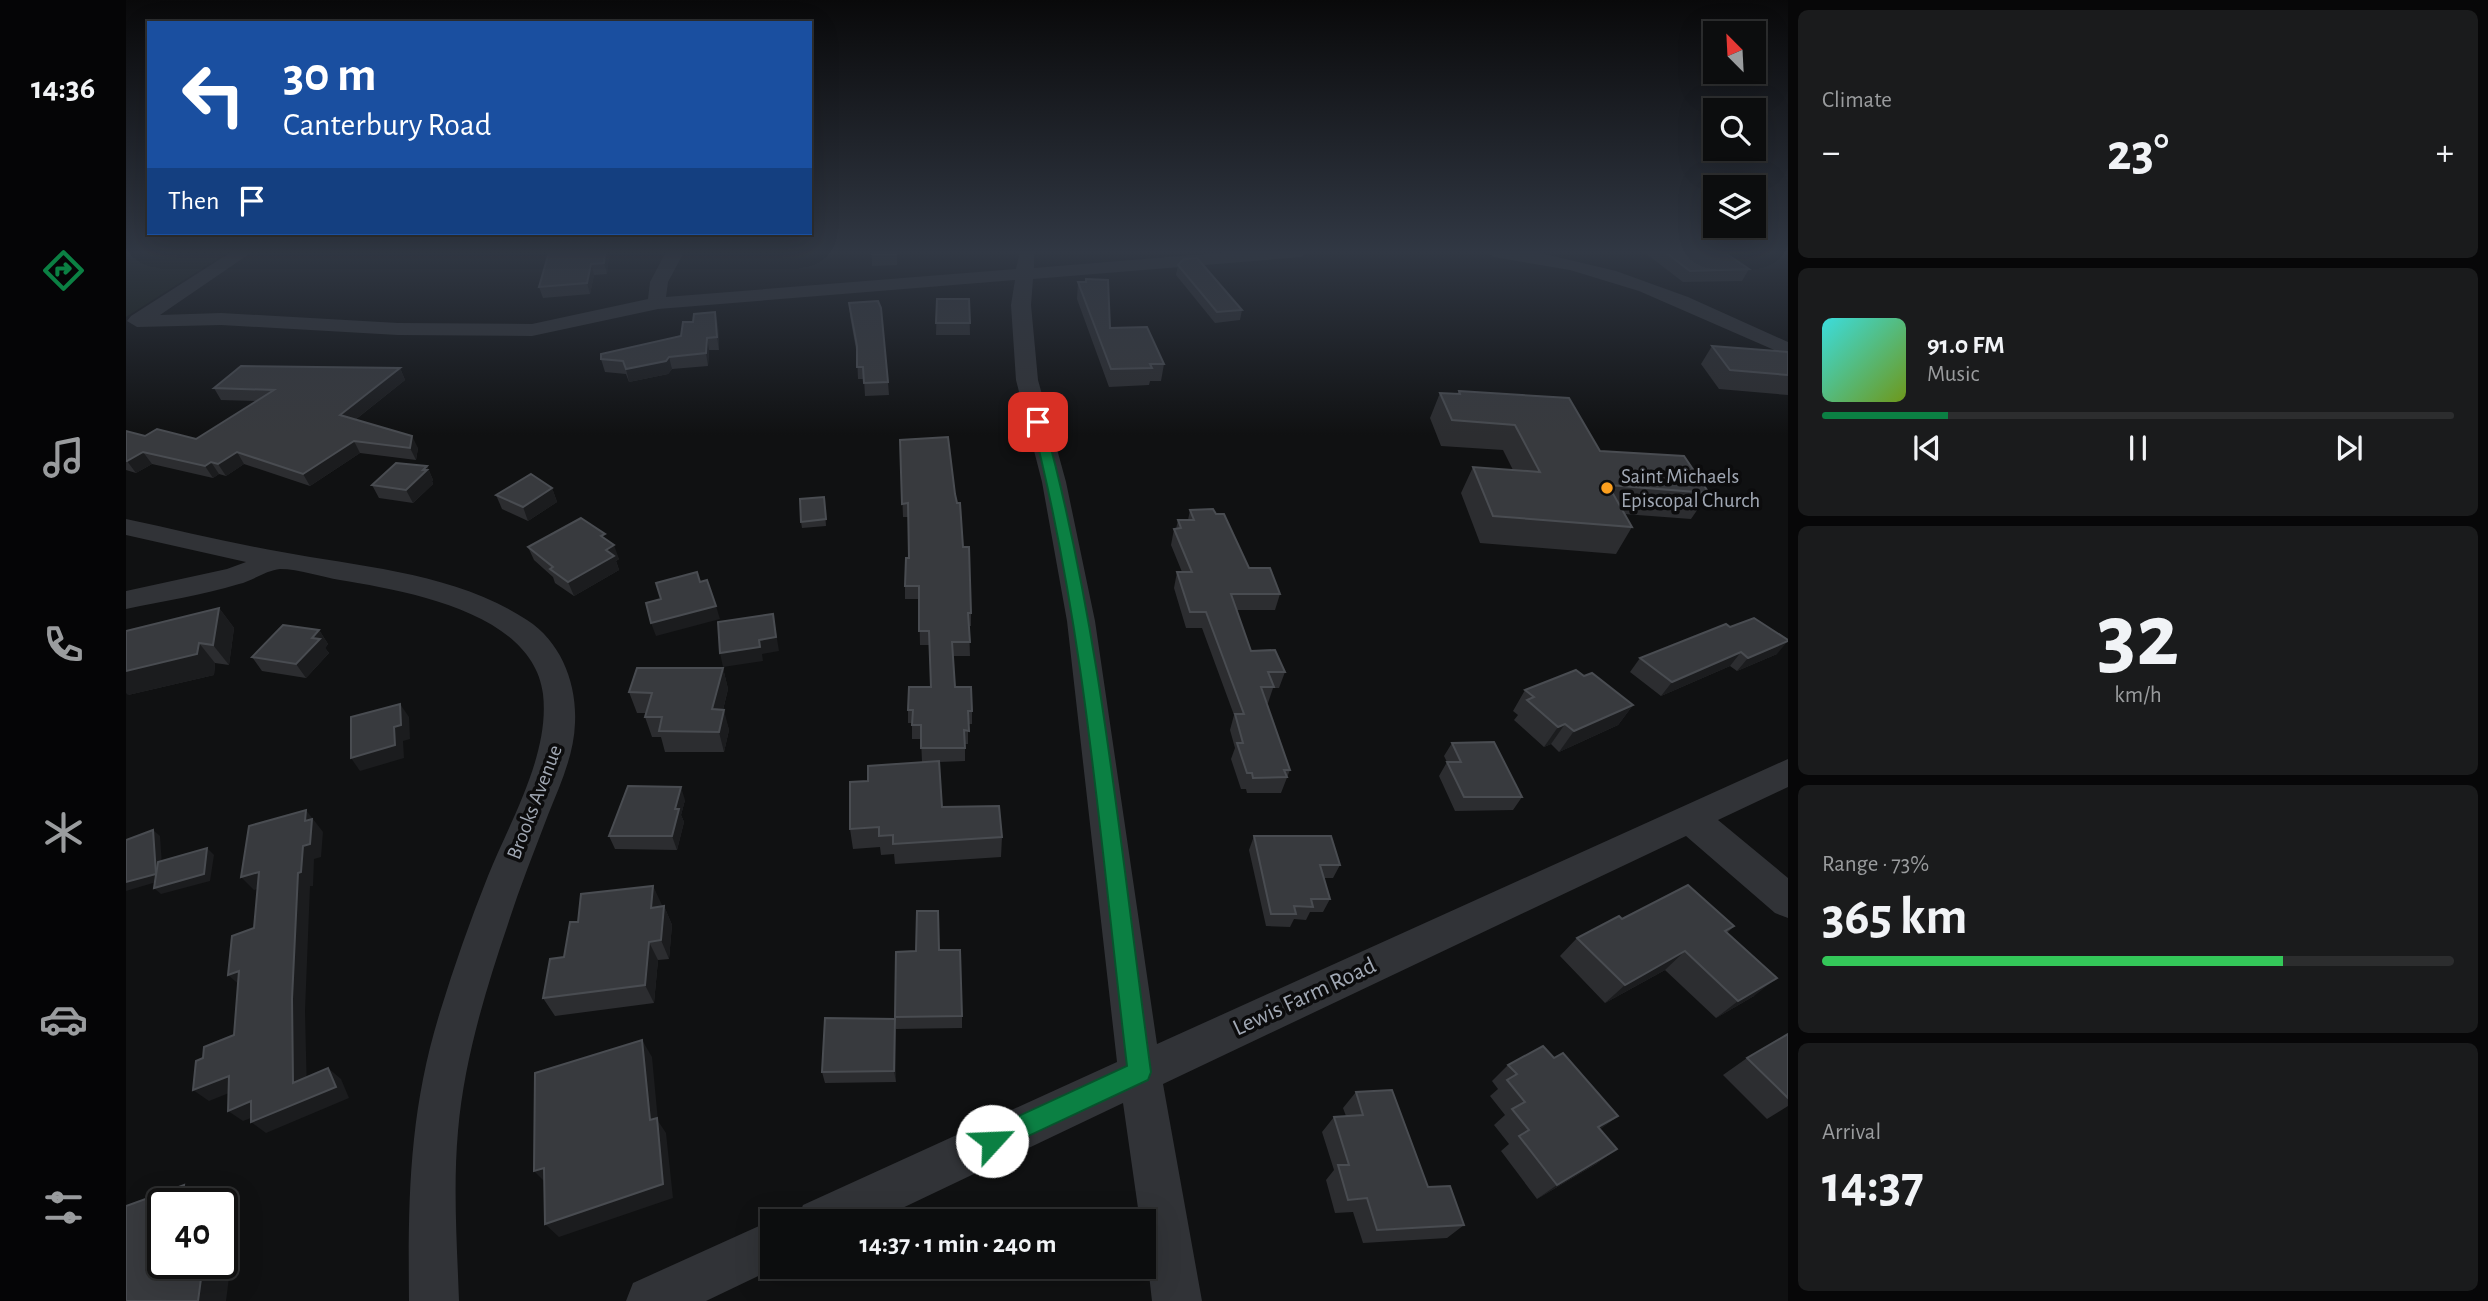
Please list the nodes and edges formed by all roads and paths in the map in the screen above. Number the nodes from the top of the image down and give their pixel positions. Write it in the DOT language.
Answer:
graph roads {
  1 [pos="150,313"];
  2 [pos="613,313"];
  3 [pos="1022,313"];
  4 [pos="1714,313"];
  5 [pos="132,324"];
  6 [pos="1788,350"];
  7 [pos="126,527"];
  8 [pos="277,560"];
  9 [pos="126,600"];
  10 [pos="1788,772"];
  11 [pos="1690,818"];
  12 [pos="1788,901"];
  13 [pos="1140,1072"];
  14 [pos="848,1209"];
  15 [pos="760,1250"];
  16 [pos="434,1301"];
  17 [pos="651,1301"];
  18 [pos="1177,1301"];
  1 -- 5 [label="street"];
  2 -- 5 [label="street"];
  3 -- 13 [label="street"];
  4 -- 6 [label="street"];
  7 -- 8 [label="street, Brooks Avenue"];
  8 -- 9 [label="street"];
  8 -- 16 [label="street, Brooks Avenue"];
  10 -- 11 [label="street, Lewis Farm Road"];
  11 -- 12 [label="street"];
  11 -- 13 [label="street, Lewis Farm Road"];
  13 -- 14 [label="street, Lewis Farm Road"];
  13 -- 18 [label="street"];
  15 -- 17 [label="street"];
}
